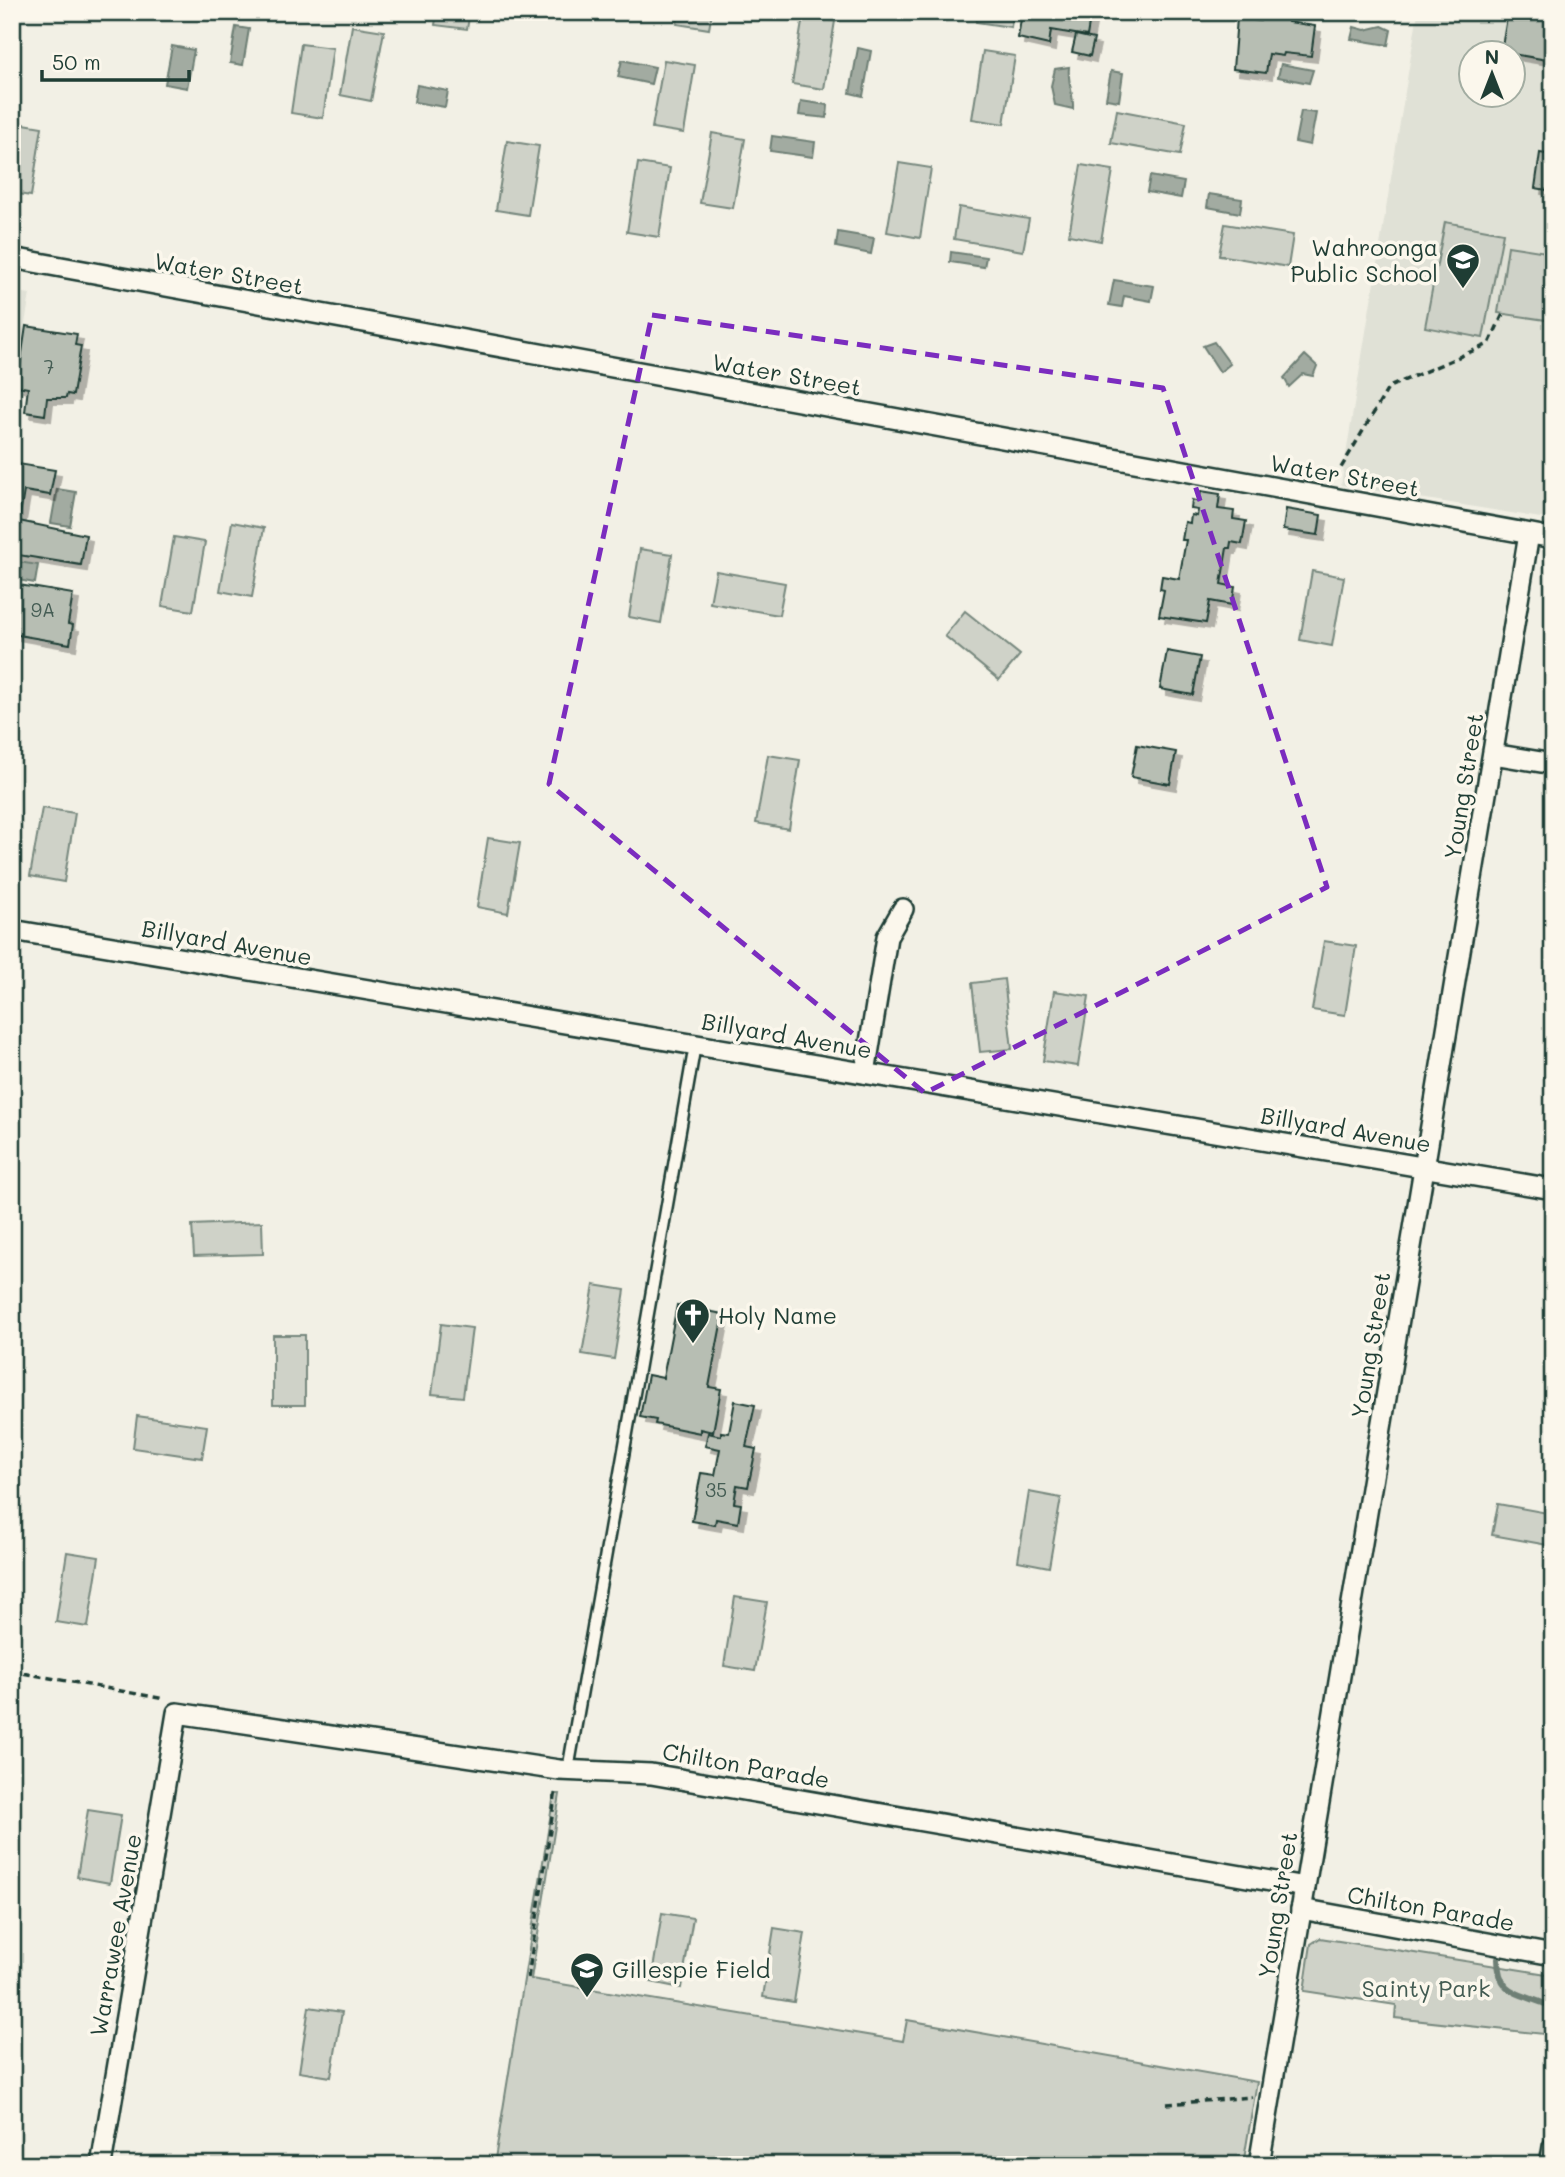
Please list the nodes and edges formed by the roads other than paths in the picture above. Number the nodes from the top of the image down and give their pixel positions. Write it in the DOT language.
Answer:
graph roads {
  1 [pos="12,258"];
  2 [pos="1529,534"];
  3 [pos="1553,538"];
  4 [pos="1493,754"];
  5 [pos="1553,764"];
  6 [pos="903,909"];
  7 [pos="12,930"];
  8 [pos="695,1045"];
  9 [pos="865,1073"];
  10 [pos="1424,1167"];
  11 [pos="1553,1189"];
  12 [pos="177,1713"];
  13 [pos="563,1770"];
  14 [pos="1305,1887"];
  15 [pos="1301,1909"];
  16 [pos="1553,1955"];
  17 [pos="1553,2147"];
  18 [pos="101,2165"];
  19 [pos="1259,2165"];
  20 [pos="1550,2165"];
  1 -- 2 [label="street, Water Street"];
  2 -- 3 [label="street, Water Street"];
  2 -- 4 [label="street, Young Street"];
  4 -- 5 [label="street"];
  4 -- 10 [label="street, Young Street"];
  6 -- 9 [label="street"];
  7 -- 8 [label="street, Billyard Avenue"];
  8 -- 9 [label="street, Billyard Avenue"];
  8 -- 13 [label="lane"];
  9 -- 10 [label="street, Billyard Avenue"];
  10 -- 11 [label="street, Billyard Avenue"];
  10 -- 14 [label="street, Young Street"];
  12 -- 13 [label="street, Chilton Parade"];
  12 -- 18 [label="street, Warrawee Avenue"];
  13 -- 14 [label="street, Chilton Parade"];
  14 -- 15 [label="street, Young Street"];
  15 -- 16 [label="street, Chilton Parade"];
  15 -- 19 [label="street, Young Street"];
  17 -- 20 [label="street"];
}
